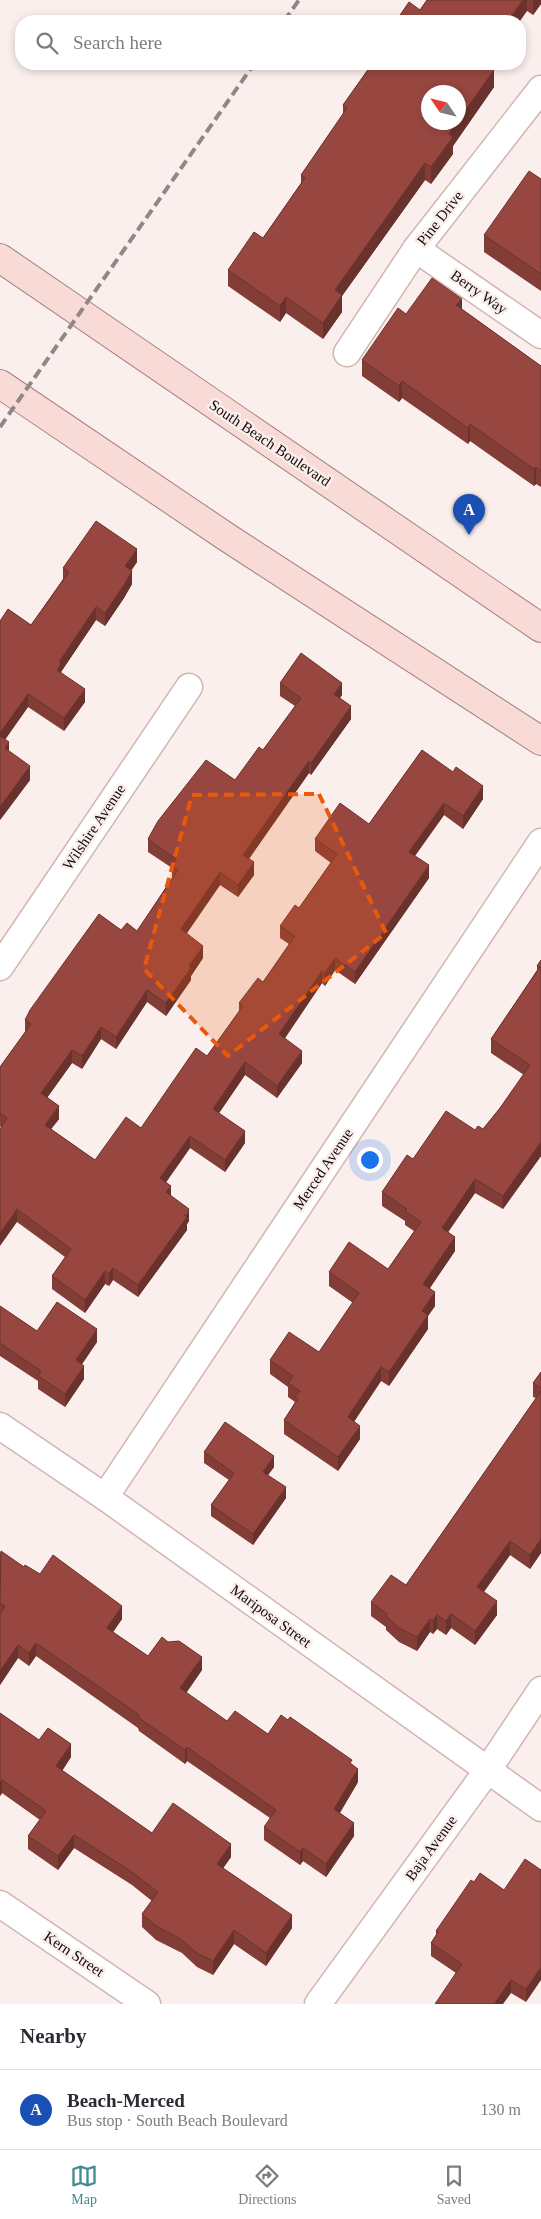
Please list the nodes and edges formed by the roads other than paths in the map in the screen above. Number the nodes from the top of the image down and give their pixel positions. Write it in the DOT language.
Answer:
graph roads {
  1 [pos="541,89"];
  2 [pos="416,248"];
  3 [pos="0,258"];
  4 [pos="541,335"];
  5 [pos="347,353"];
  6 [pos="0,384"];
  7 [pos="541,628"];
  8 [pos="189,687"];
  9 [pos="541,740"];
  10 [pos="541,842"];
  11 [pos="0,967"];
  12 [pos="0,1426"];
  13 [pos="105,1497"];
  14 [pos="541,1690"];
  15 [pos="487,1771"];
  16 [pos="541,1808"];
  17 [pos="0,1904"];
  18 [pos="147,2004"];
  19 [pos="318,2004"];
  1 -- 2 [label="street, Pine Drive"];
  2 -- 4 [label="street, Berry Way"];
  2 -- 5 [label="street, Pine Drive"];
  3 -- 7 [label="main road, South Beach Boulevard"];
  6 -- 9 [label="main road"];
  8 -- 11 [label="street, Wilshire Avenue"];
  10 -- 13 [label="street, Merced Avenue"];
  12 -- 13 [label="street, Mariposa Street"];
  13 -- 15 [label="street, Mariposa Street"];
  14 -- 15 [label="street, Baja Avenue"];
  15 -- 16 [label="street, Mariposa Street"];
  15 -- 19 [label="street, Baja Avenue"];
  17 -- 18 [label="street, Kern Street"];
}
